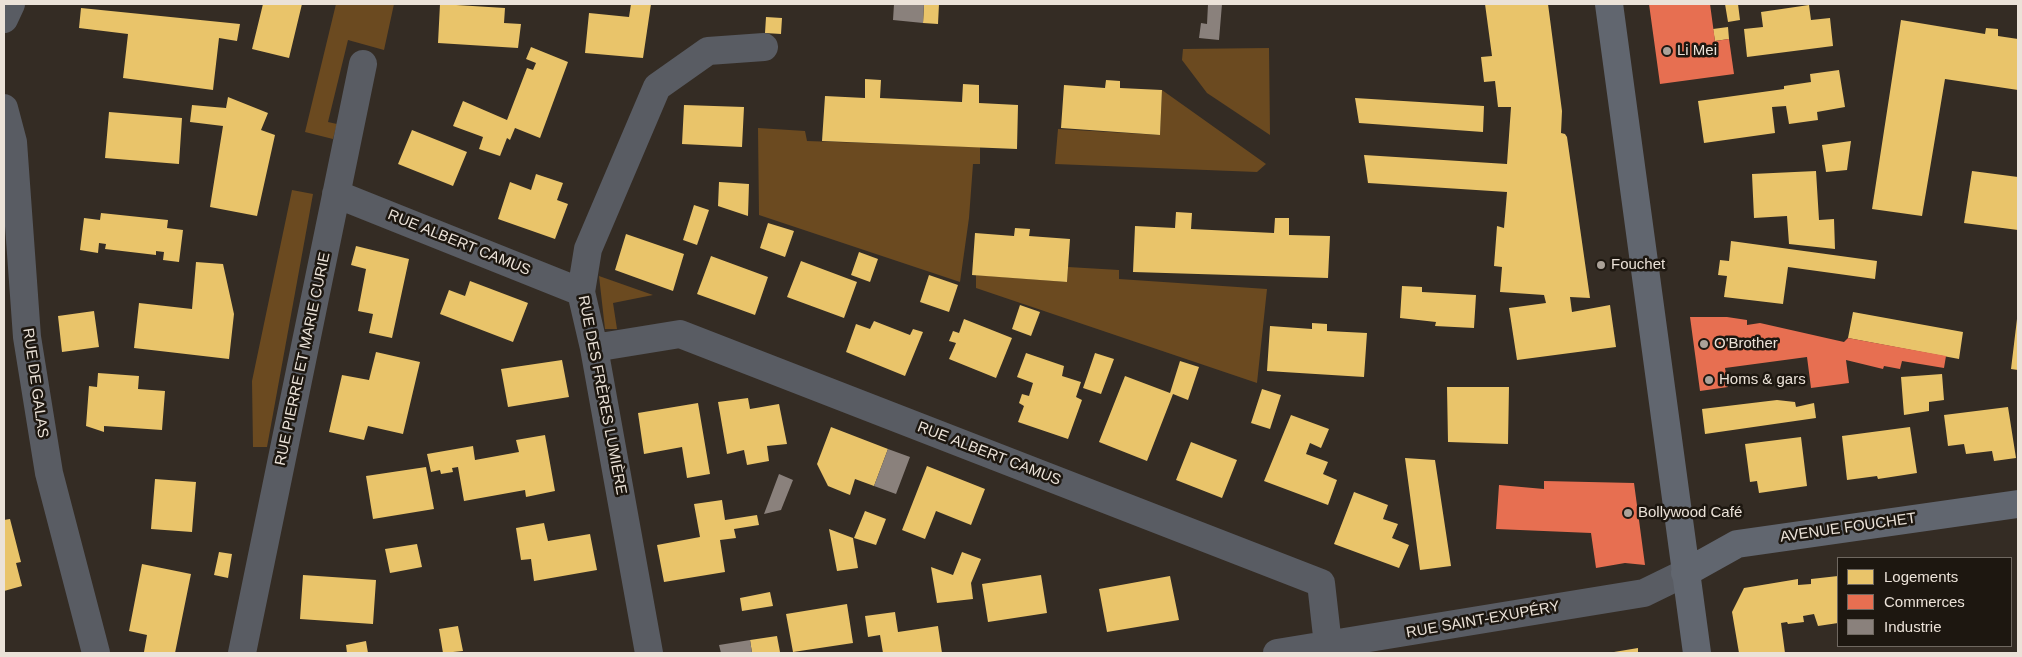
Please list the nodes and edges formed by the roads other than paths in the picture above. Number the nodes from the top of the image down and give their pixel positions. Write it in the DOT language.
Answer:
graph roads {
  1 [pos="11,4"];
  2 [pos="1609,4"];
  3 [pos="4,19"];
  4 [pos="764,47"];
  5 [pos="363,64"];
  6 [pos="4,108"];
  7 [pos="336,194"];
  8 [pos="581,292"];
  9 [pos="594,348"];
  10 [pos="2018,504"];
  11 [pos="1686,573"];
  12 [pos="1343,647"];
  13 [pos="96,653"];
  14 [pos="242,653"];
  15 [pos="649,653"];
  16 [pos="1276,653"];
  17 [pos="1697,653"];
  1 -- 3 [label="street"];
  2 -- 11 [label="main road"];
  4 -- 8 [label="street, RUE DES FRÈRES LUMIÈRE"];
  5 -- 7 [label="street, RUE PIERRE ET MARIE CURIE"];
  6 -- 13 [label="street, RUE DE GALAS"];
  7 -- 8 [label="street, RUE ALBERT CAMUS"];
  7 -- 14 [label="street, RUE PIERRE ET MARIE CURIE"];
  8 -- 9 [label="street, RUE DES FRÈRES LUMIÈRE"];
  9 -- 12 [label="street, RUE ALBERT CAMUS"];
  9 -- 15 [label="street, RUE DES FRÈRES LUMIÈRE"];
  10 -- 11 [label="main road, AVENUE FOUCHET"];
  11 -- 12 [label="street, RUE SAINT-EXUPÉRY"];
  11 -- 17 [label="main road"];
  12 -- 16 [label="street, RUE SAINT-EXUPÉRY"];
}
